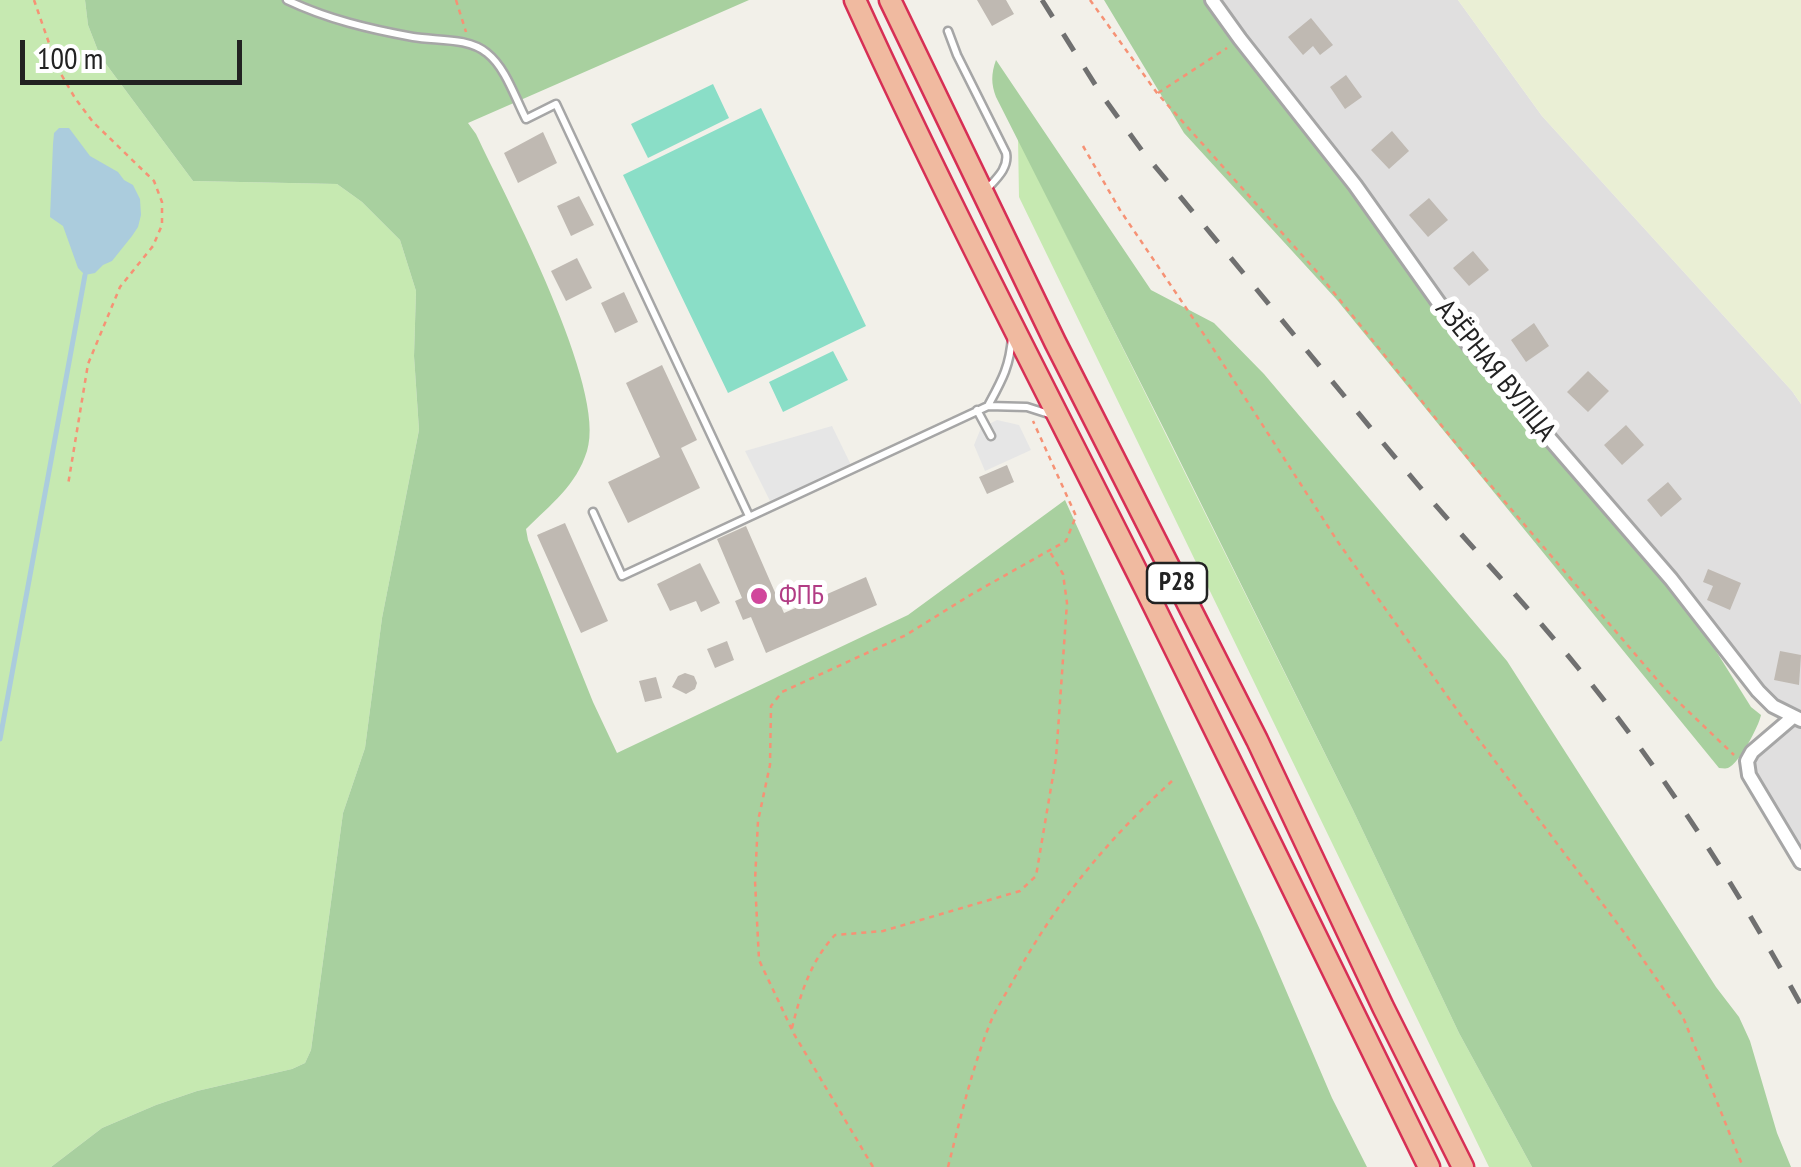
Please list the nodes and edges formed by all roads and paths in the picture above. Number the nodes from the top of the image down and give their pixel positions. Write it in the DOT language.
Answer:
graph roads {
  1 [pos="34,0"];
  2 [pos="287,0"];
  3 [pos="456,0"];
  4 [pos="855,0"];
  5 [pos="890,0"];
  6 [pos="1090,0"];
  7 [pos="1212,0"];
  8 [pos="948,31"];
  9 [pos="1240,39"];
  10 [pos="474,44"];
  11 [pos="1157,94"];
  12 [pos="1083,146"];
  13 [pos="984,194"];
  14 [pos="1013,327"];
  15 [pos="988,406"];
  16 [pos="1027,408"];
  17 [pos="978,410"];
  18 [pos="1058,416"];
  19 [pos="990,436"];
  20 [pos="68,485"];
  21 [pos="592,512"];
  22 [pos="748,516"];
  23 [pos="1049,551"];
  24 [pos="1797,718"];
  25 [pos="1749,775"];
  26 [pos="1172,781"];
  27 [pos="1801,862"];
  28 [pos="792,1029"];
  29 [pos="873,1167"];
  30 [pos="948,1167"];
  31 [pos="1429,1167"];
  32 [pos="1463,1167"];
  33 [pos="1744,1167"];
  1 -- 20 [label="path"];
  2 -- 10 [label="lane"];
  3 -- 10 [label="path"];
  4 -- 14 [label="highway, Р28"];
  5 -- 13 [label="highway, Р28"];
  6 -- 11 [label="path"];
  7 -- 9 [label="street, АЗЁРНАЯ ВУЛІЦА"];
  8 -- 13 [label="lane"];
  9 -- 11 [label="path"];
  9 -- 24 [label="street, АЗЁРНАЯ ВУЛІЦА"];
  10 -- 22 [label="lane"];
  11 -- 25 [label="path"];
  12 -- 33 [label="path"];
  13 -- 32 [label="highway, Р28"];
  14 -- 15 [label="lane"];
  14 -- 18 [label="highway, Р28"];
  15 -- 16 [label="lane"];
  15 -- 17 [label="lane"];
  16 -- 18 [label="lane"];
  16 -- 23 [label="path"];
  17 -- 19 [label="lane"];
  17 -- 22 [label="lane"];
  18 -- 31 [label="highway, Р28"];
  21 -- 22 [label="lane"];
  23 -- 28 [label="path"];
  23 -- 28 [label="path"];
  24 -- 25 [label="street"];
  25 -- 27 [label="street"];
  26 -- 30 [label="path"];
  28 -- 29 [label="path"];
}
